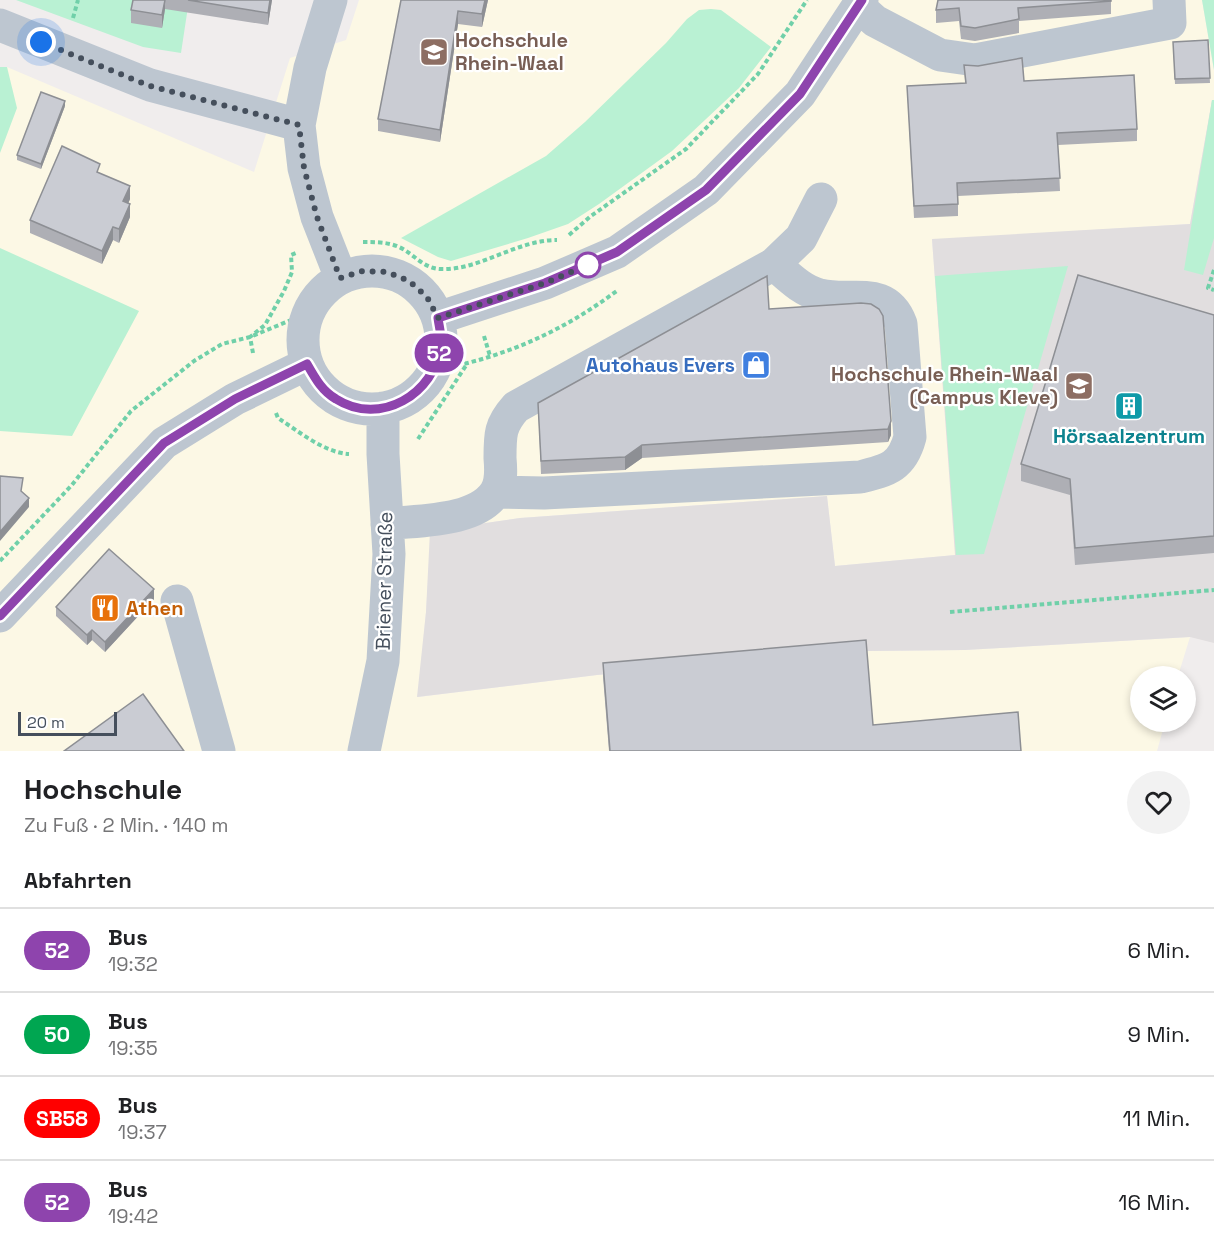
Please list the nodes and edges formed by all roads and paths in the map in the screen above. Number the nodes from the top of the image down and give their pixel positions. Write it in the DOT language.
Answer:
graph roads {
  1 [pos="331,0"];
  2 [pos="807,0"];
  3 [pos="1169,0"];
  4 [pos="860,3"];
  5 [pos="0,25"];
  6 [pos="299,125"];
  7 [pos="821,199"];
  8 [pos="328,245"];
  9 [pos="774,264"];
  10 [pos="1214,270"];
  11 [pos="340,278"];
  12 [pos="1214,290"];
  13 [pos="308,313"];
  14 [pos="438,318"];
  15 [pos="250,337"];
  16 [pos="307,364"];
  17 [pos="435,370"];
  18 [pos="264,385"];
  19 [pos="383,408"];
  20 [pos="383,454"];
  21 [pos="496,492"];
  22 [pos="387,524"];
  23 [pos="0,561"];
  24 [pos="1214,590"];
  25 [pos="177,601"];
  26 [pos="950,612"];
  27 [pos="0,616"];
  28 [pos="219,751"];
  29 [pos="364,751"];
  1 -- 6 [label="street"];
  2 -- 8 [label="path"];
  3 -- 4 [label="street"];
  4 -- 14 [label="street"];
  5 -- 6 [label="street"];
  6 -- 8 [label="street"];
  7 -- 9 [label="street"];
  8 -- 11 [label="street"];
  8 -- 15 [label="path"];
  9 -- 21 [label="street"];
  9 -- 21 [label="street"];
  10 -- 12 [label="path"];
  11 -- 13 [label="street"];
  11 -- 14 [label="street"];
  13 -- 15 [label="path"];
  13 -- 16 [label="street"];
  14 -- 17 [label="street"];
  15 -- 18 [label="path"];
  15 -- 23 [label="path"];
  16 -- 18 [label="street"];
  16 -- 19 [label="street"];
  17 -- 19 [label="street"];
  17 -- 20 [label="path"];
  18 -- 20 [label="path"];
  18 -- 27 [label="street"];
  19 -- 20 [label="street, Briener Straße"];
  20 -- 22 [label="street, Briener Straße"];
  21 -- 22 [label="street"];
  22 -- 29 [label="street, Briener Straße"];
  24 -- 26 [label="path"];
  25 -- 28 [label="street"];
}
